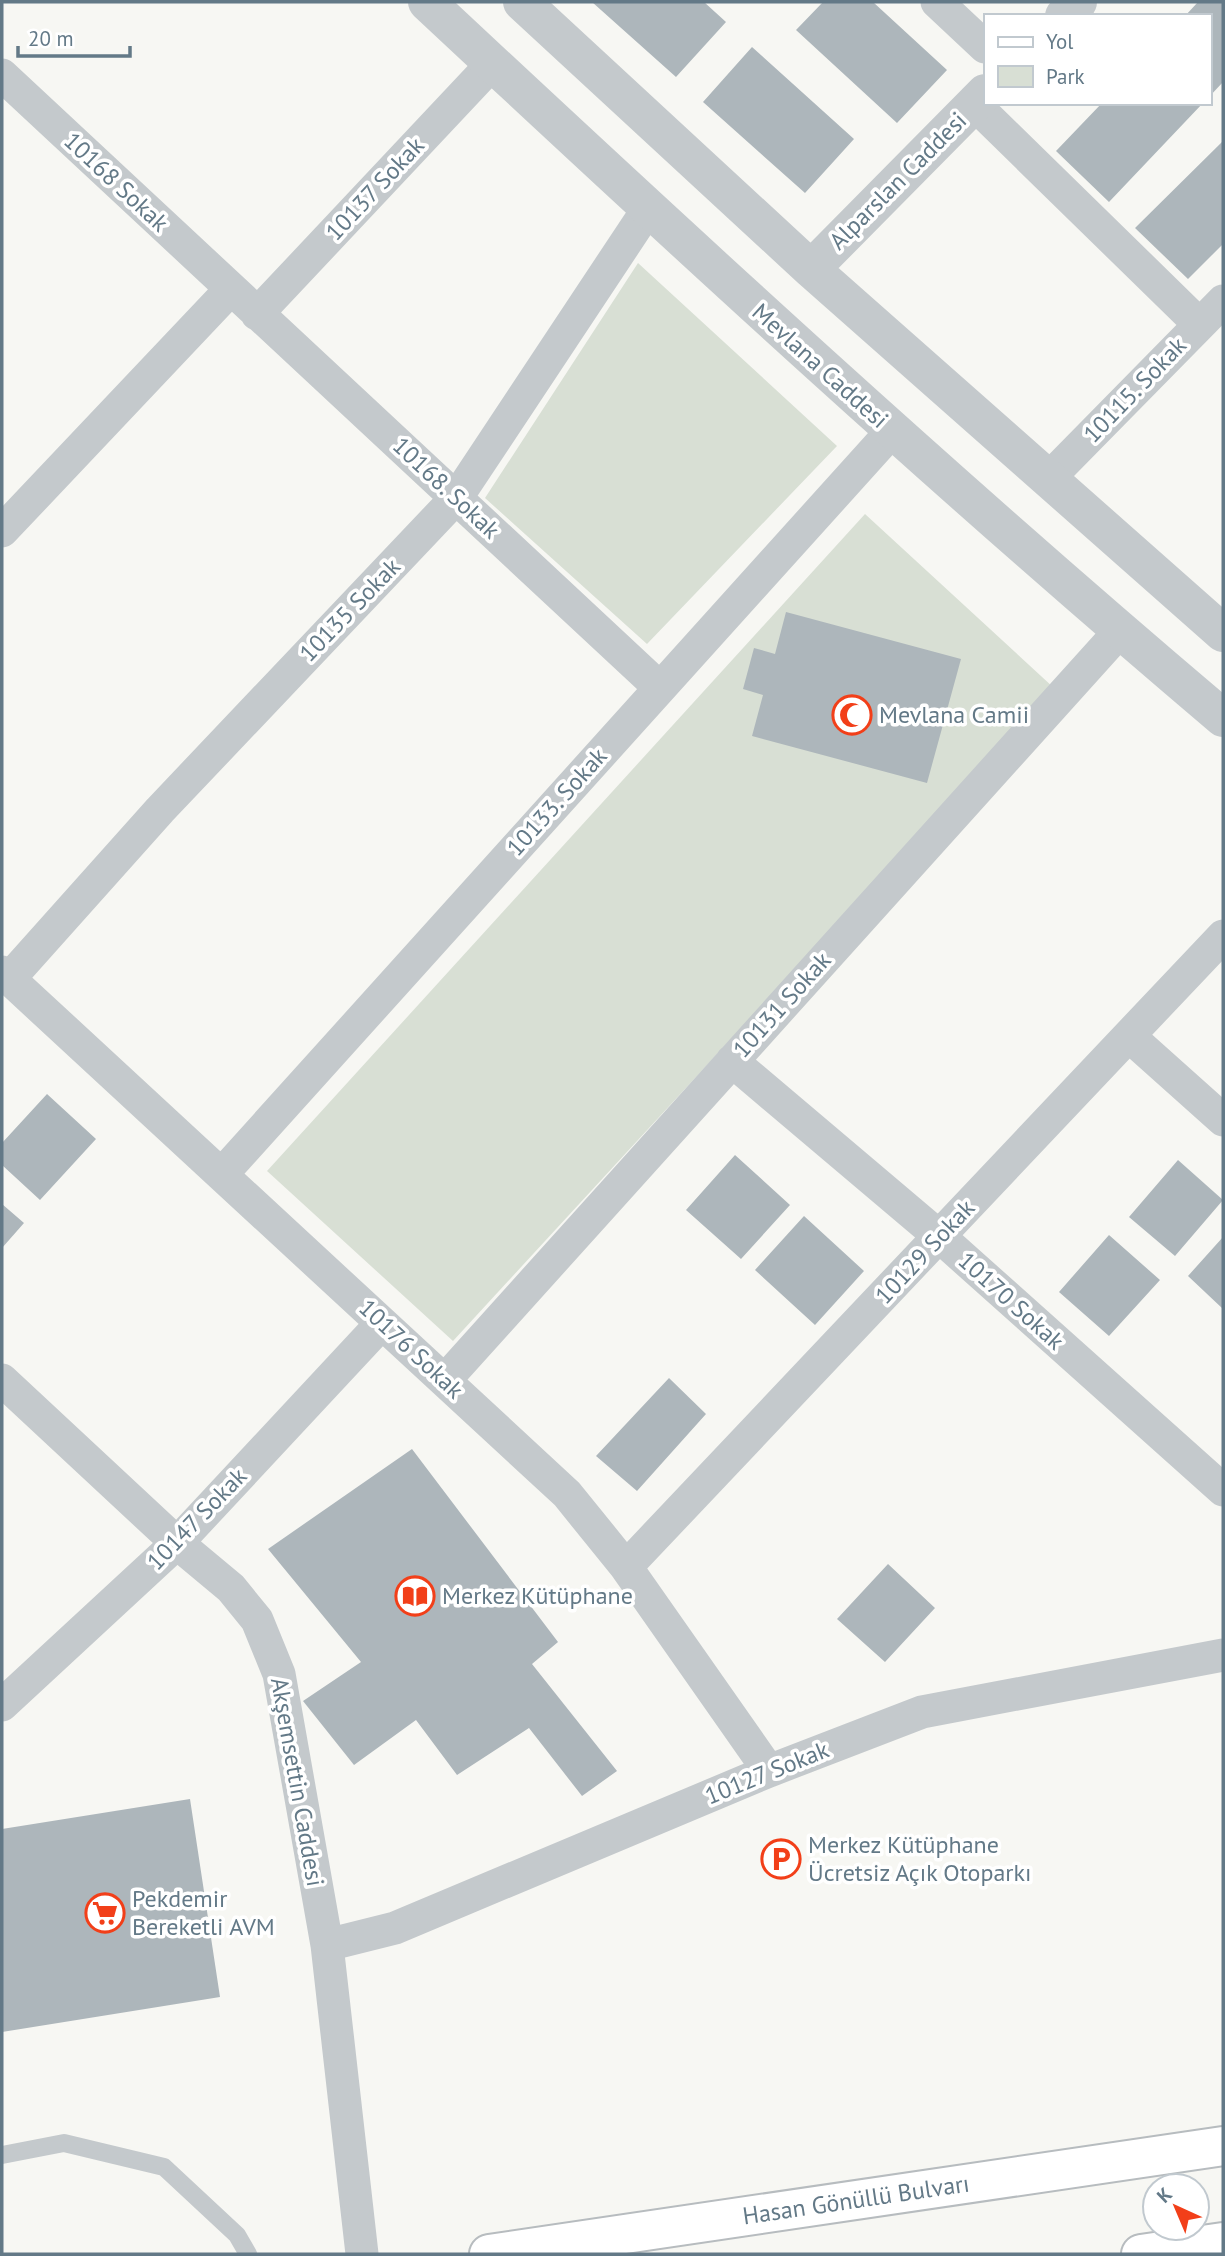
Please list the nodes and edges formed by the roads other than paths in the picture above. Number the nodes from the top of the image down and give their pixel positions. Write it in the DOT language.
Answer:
graph roads {
  1 [pos="427,2"];
  2 [pos="523,2"];
  3 [pos="937,2"];
  4 [pos="1078,2"];
  5 [pos="1065,14"];
  6 [pos="984,46"];
  7 [pos="493,63"];
  8 [pos="3,78"];
  9 [pos="980,99"];
  10 [pos="986,105"];
  11 [pos="648,209"];
  12 [pos="811,269"];
  13 [pos="230,290"];
  14 [pos="1223,301"];
  15 [pos="257,314"];
  16 [pos="1199,324"];
  17 [pos="892,431"];
  18 [pos="1048,479"];
  19 [pos="457,497"];
  20 [pos="2,531"];
  21 [pos="1120,631"];
  22 [pos="1223,633"];
  23 [pos="660,688"];
  24 [pos="1223,718"];
  25 [pos="1223,936"];
  26 [pos="5,975"];
  27 [pos="1129,1036"];
  28 [pos="732,1061"];
  29 [pos="1223,1120"];
  30 [pos="222,1174"];
  31 [pos="940,1237"];
  32 [pos="382,1323"];
  33 [pos="2,1380"];
  34 [pos="445,1380"];
  35 [pos="1223,1490"];
  36 [pos="177,1543"];
  37 [pos="626,1567"];
  38 [pos="1223,1656"];
  39 [pos="2,1705"];
  40 [pos="769,1771"];
  41 [pos="327,1945"];
  42 [pos="1223,2146"];
  43 [pos="2,2155"];
  44 [pos="1223,2242"];
  45 [pos="247,2254"];
  46 [pos="362,2254"];
  47 [pos="489,2254"];
  48 [pos="1141,2254"];
  1 -- 7 [label="street, Mevlana Caddesi"];
  2 -- 12 [label="street"];
  3 -- 6 [label="street"];
  4 -- 5 [label="street"];
  7 -- 11 [label="street, Mevlana Caddesi"];
  7 -- 15 [label="street, 10137 Sokak"];
  8 -- 13 [label="street, 10168 Sokak"];
  9 -- 12 [label="street, Alparslan Caddesi"];
  10 -- 16 [label="street"];
  11 -- 17 [label="street, Mevlana Caddesi"];
  11 -- 19 [label="street, 10135 Sokak"];
  12 -- 18 [label="street"];
  13 -- 15 [label="street, 10168. Sokak"];
  13 -- 20 [label="street"];
  14 -- 16 [label="street, 10115. Sokak"];
  15 -- 19 [label="street, 10168. Sokak"];
  16 -- 18 [label="street, 10115. Sokak"];
  17 -- 21 [label="street, Mevlana Caddesi"];
  17 -- 23 [label="street, 10133. Sokak"];
  18 -- 22 [label="street"];
  19 -- 23 [label="street, 10168. Sokak"];
  19 -- 26 [label="street, 10135 Sokak"];
  21 -- 24 [label="street, Mevlana Caddesi"];
  21 -- 28 [label="street, 10131 Sokak"];
  23 -- 30 [label="street, 10133. Sokak"];
  25 -- 27 [label="street, 10129 Sokak"];
  26 -- 30 [label="street, 10176 Sokak"];
  27 -- 29 [label="street"];
  27 -- 31 [label="street, 10129 Sokak"];
  28 -- 31 [label="street, 10170 Sokak"];
  28 -- 34 [label="street, 10131 Sokak"];
  30 -- 32 [label="street, 10176 Sokak"];
  31 -- 35 [label="street, 10170 Sokak"];
  31 -- 37 [label="street, 10129 Sokak"];
  32 -- 34 [label="street, 10176 Sokak"];
  32 -- 36 [label="street, 10147 Sokak"];
  33 -- 36 [label="street, Akşemsettin Caddesi"];
  34 -- 37 [label="street, 10176 Sokak"];
  36 -- 39 [label="street, 10147 Sokak"];
  36 -- 41 [label="street, Akşemsettin Caddesi"];
  37 -- 40 [label="street, 10176 Sokak"];
  38 -- 40 [label="street, 10127 Sokak"];
  40 -- 41 [label="street, 10127 Sokak"];
  41 -- 46 [label="street, Akşemsettin Caddesi"];
  42 -- 47 [label="main road, Hasan Gönüllü Bulvarı"];
  43 -- 45 [label="lane"];
  44 -- 48 [label="main road"];
}
